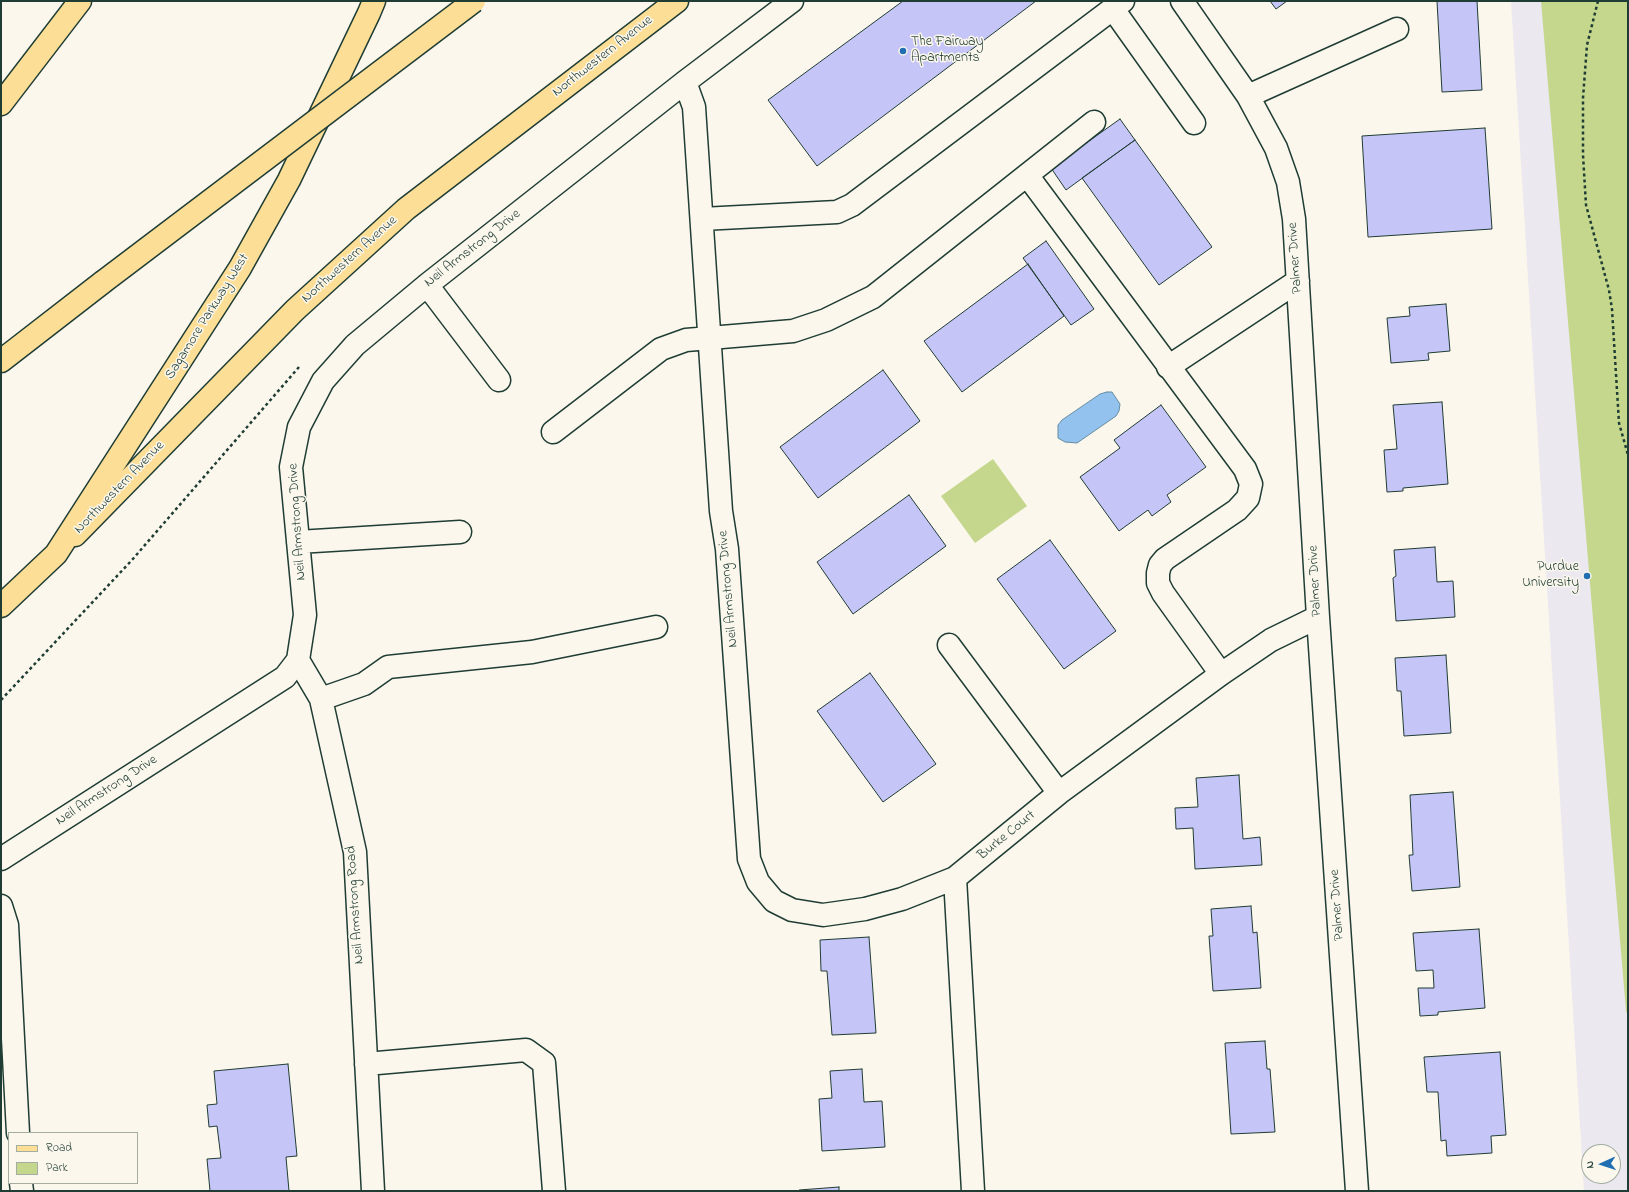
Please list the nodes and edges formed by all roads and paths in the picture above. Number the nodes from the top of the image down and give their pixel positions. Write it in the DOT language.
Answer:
graph roads {
  1 [pos="80,1"];
  2 [pos="374,1"];
  3 [pos="474,1"];
  4 [pos="677,1"];
  5 [pos="792,1"];
  6 [pos="1182,1"];
  7 [pos="1598,1"];
  8 [pos="1118,5"];
  9 [pos="1397,29"];
  10 [pos="685,82"];
  11 [pos="1248,96"];
  12 [pos="1,104"];
  13 [pos="1094,122"];
  14 [pos="1194,123"];
  15 [pos="1026,175"];
  16 [pos="702,219"];
  17 [pos="1298,281"];
  18 [pos="427,285"];
  19 [pos="710,338"];
  20 [pos="1,361"];
  21 [pos="1168,366"];
  22 [pos="499,380"];
  23 [pos="553,432"];
  24 [pos="1628,455"];
  25 [pos="460,532"];
  26 [pos="298,542"];
  27 [pos="56,554"];
  28 [pos="1,606"];
  29 [pos="1318,617"];
  30 [pos="656,627"];
  31 [pos="949,645"];
  32 [pos="298,660"];
  33 [pos="1221,674"];
  34 [pos="321,699"];
  35 [pos="1059,793"];
  36 [pos="1,859"];
  37 [pos="955,878"];
  38 [pos="1,906"];
  39 [pos="366,1064"];
  40 [pos="18,1132"];
  41 [pos="373,1191"];
  42 [pos="554,1191"];
  43 [pos="973,1191"];
  44 [pos="1357,1191"];
  1 -- 12 [label="main road"];
  2 -- 27 [label="main road, Sagamore Parkway West"];
  3 -- 20 [label="main road, bridge"];
  4 -- 27 [label="main road, Northwestern Avenue"];
  5 -- 10 [label="street, Neil Armstrong Drive"];
  6 -- 11 [label="street, Palmer Drive"];
  7 -- 24 [label="path"];
  8 -- 14 [label="street"];
  8 -- 16 [label="street"];
  9 -- 11 [label="street"];
  10 -- 16 [label="street, Neil Armstrong Drive"];
  10 -- 18 [label="street, Neil Armstrong Drive"];
  11 -- 17 [label="street, Palmer Drive"];
  13 -- 15 [label="street"];
  15 -- 19 [label="street"];
  15 -- 21 [label="street"];
  16 -- 19 [label="street, Neil Armstrong Drive"];
  17 -- 21 [label="street"];
  17 -- 29 [label="street, Palmer Drive"];
  18 -- 22 [label="street"];
  18 -- 26 [label="street, Neil Armstrong Drive"];
  19 -- 23 [label="street"];
  19 -- 37 [label="street, Neil Armstrong Drive"];
  21 -- 33 [label="street"];
  25 -- 26 [label="street"];
  26 -- 32 [label="street, Neil Armstrong Drive"];
  27 -- 28 [label="main road, Sagamore Parkway West"];
  29 -- 33 [label="street, Burke Court"];
  29 -- 44 [label="street, Palmer Drive"];
  30 -- 34 [label="street"];
  31 -- 35 [label="street"];
  32 -- 34 [label="street, Neil Armstrong Road"];
  32 -- 36 [label="street, Neil Armstrong Drive"];
  33 -- 35 [label="street, Burke Court"];
  34 -- 39 [label="street, Neil Armstrong Road"];
  35 -- 37 [label="street, Burke Court"];
  37 -- 43 [label="street"];
  38 -- 40 [label="street"];
  39 -- 41 [label="street, Neil Armstrong Road"];
  39 -- 42 [label="street"];
}
